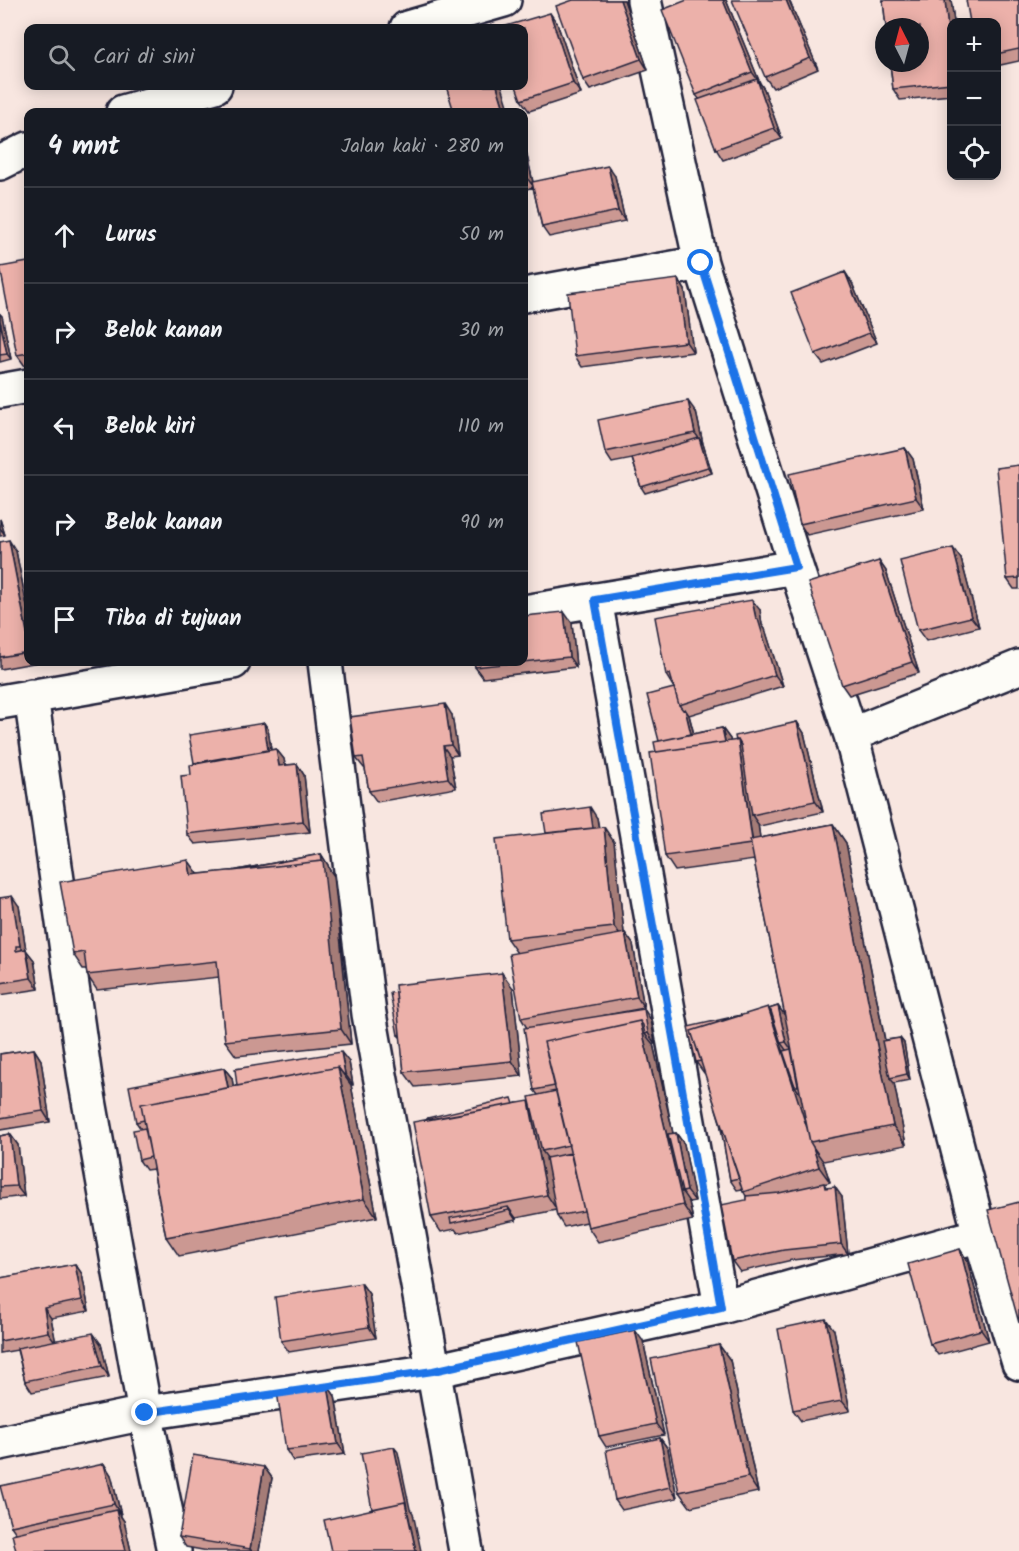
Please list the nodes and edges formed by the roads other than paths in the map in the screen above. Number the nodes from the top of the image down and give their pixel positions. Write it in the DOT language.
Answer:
graph roads {
  1 [pos="504,0"];
  2 [pos="644,0"];
  3 [pos="422,24"];
  4 [pos="200,90"];
  5 [pos="137,108"];
  6 [pos="24,151"];
  7 [pos="0,164"];
  8 [pos="701,263"];
  9 [pos="528,294"];
  10 [pos="24,387"];
  11 [pos="0,391"];
  12 [pos="796,567"];
  13 [pos="595,600"];
  14 [pos="528,611"];
  15 [pos="210,666"];
  16 [pos="325,666"];
  17 [pos="1019,667"];
  18 [pos="16,699"];
  19 [pos="851,735"];
  20 [pos="980,1235"];
  21 [pos="721,1307"];
  22 [pos="1019,1363"];
  23 [pos="433,1371"];
  24 [pos="145,1413"];
  25 [pos="0,1443"];
  26 [pos="174,1551"];
  27 [pos="466,1551"];
  1 -- 3 [label="street"];
  2 -- 8 [label="street"];
  4 -- 5 [label="street"];
  6 -- 7 [label="street"];
  8 -- 9 [label="street"];
  8 -- 12 [label="street"];
  10 -- 11 [label="street"];
  12 -- 13 [label="street"];
  12 -- 19 [label="street"];
  13 -- 14 [label="street"];
  13 -- 21 [label="street"];
  15 -- 18 [label="street"];
  16 -- 23 [label="street"];
  17 -- 19 [label="street"];
  18 -- 24 [label="street"];
  19 -- 20 [label="street"];
  20 -- 21 [label="street"];
  20 -- 22 [label="street"];
  21 -- 23 [label="street"];
  23 -- 24 [label="street"];
  23 -- 27 [label="street"];
  24 -- 25 [label="street"];
  24 -- 26 [label="street"];
}
